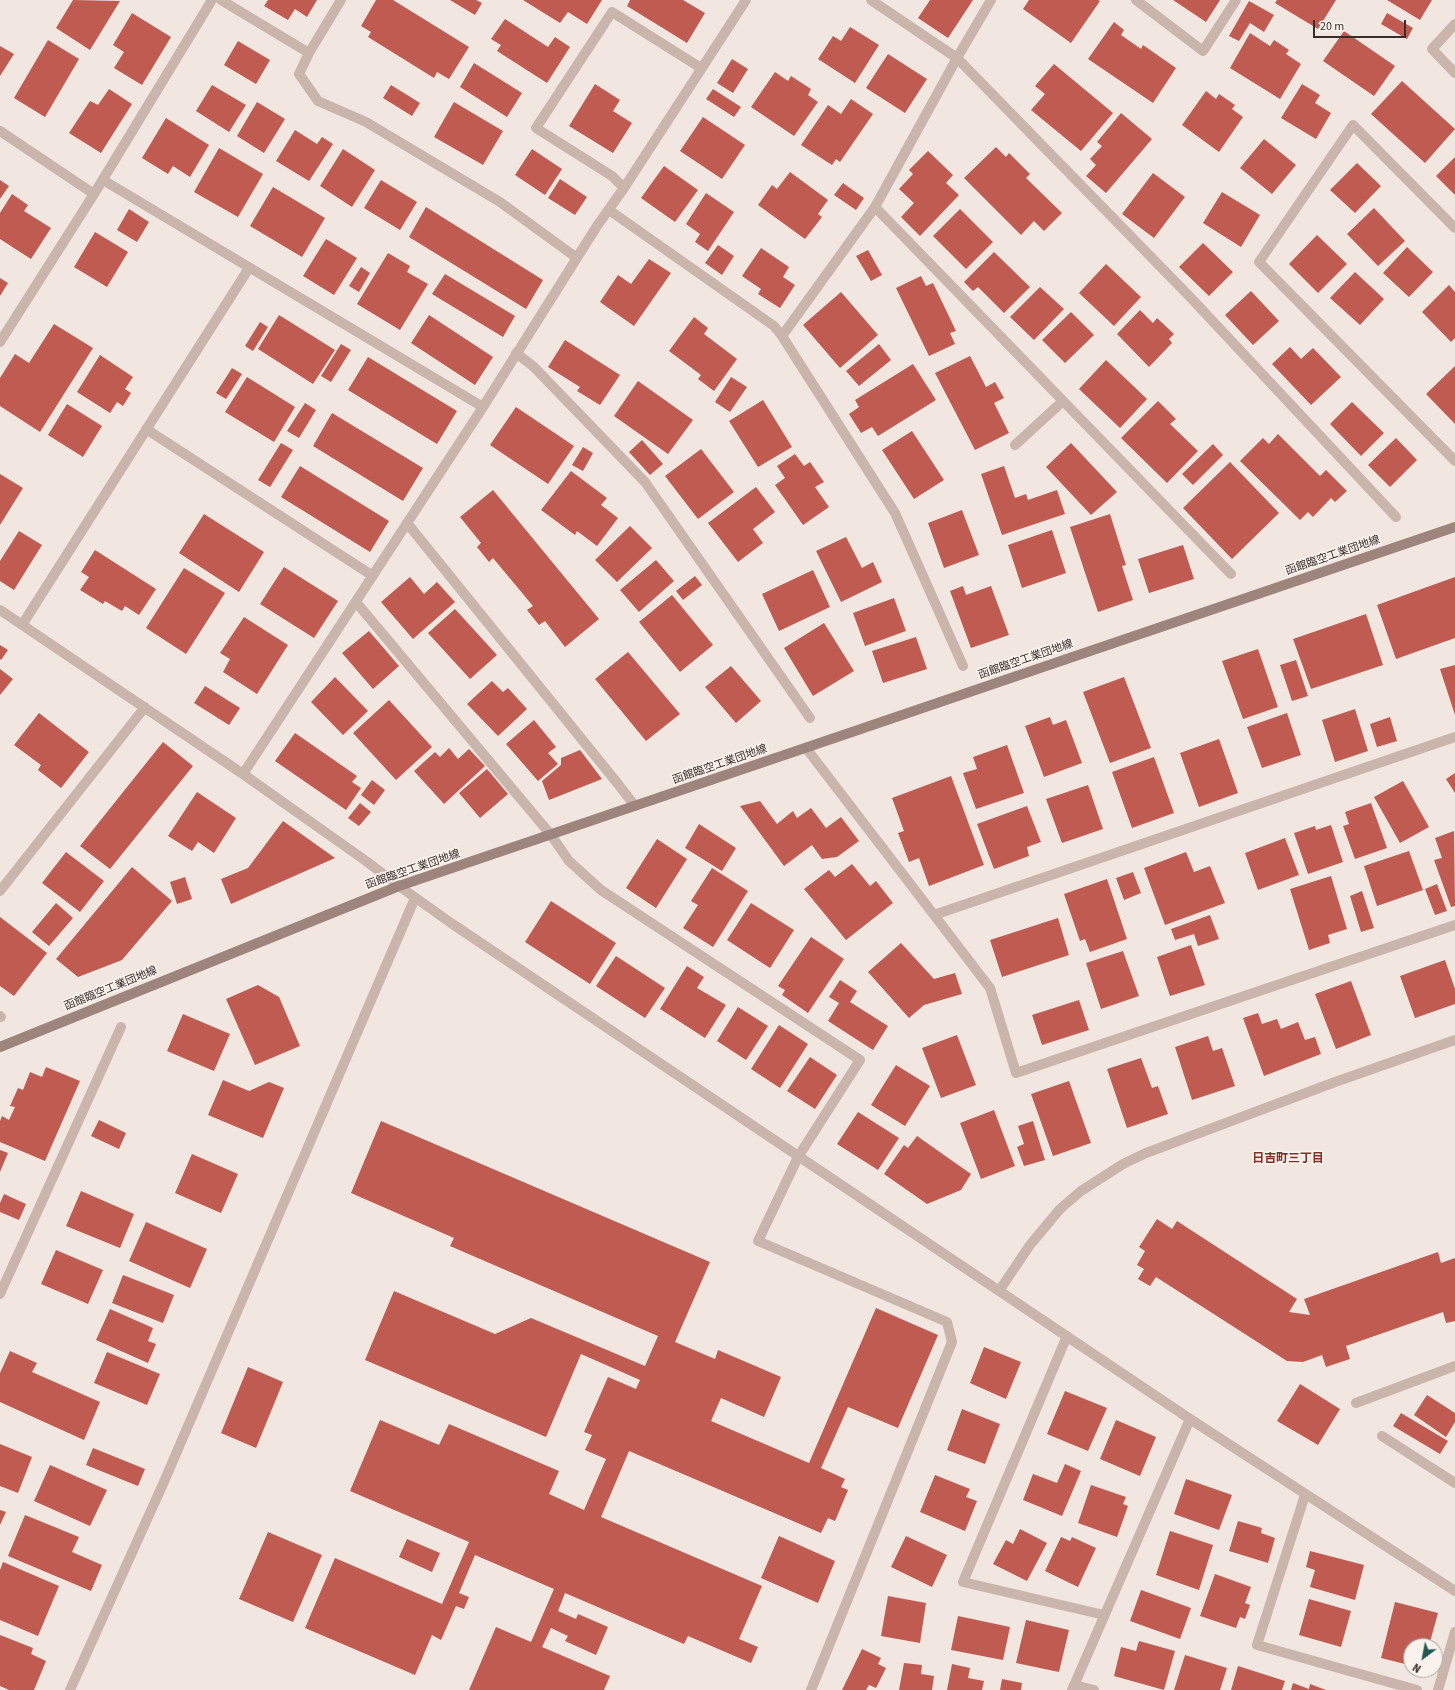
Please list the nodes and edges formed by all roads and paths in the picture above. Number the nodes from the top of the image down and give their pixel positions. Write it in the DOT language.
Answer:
graph roads {
  1 [pos="212,0"];
  2 [pos="221,0"];
  3 [pos="341,0"];
  4 [pos="746,0"];
  5 [pos="871,0"];
  6 [pos="990,0"];
  7 [pos="1136,0"];
  8 [pos="1236,0"];
  9 [pos="1455,24"];
  10 [pos="309,53"];
  11 [pos="956,58"];
  12 [pos="701,68"];
  13 [pos="1455,73"];
  14 [pos="0,130"];
  15 [pos="103,180"];
  16 [pos="624,188"];
  17 [pos="94,194"];
  18 [pos="875,207"];
  19 [pos="609,210"];
  20 [pos="1455,228"];
  21 [pos="577,258"];
  22 [pos="249,268"];
  23 [pos="782,336"];
  24 [pos="0,342"];
  25 [pos="516,353"];
  26 [pos="1063,400"];
  27 [pos="483,407"];
  28 [pos="146,429"];
  29 [pos="1015,445"];
  30 [pos="1455,461"];
  31 [pos="1396,517"];
  32 [pos="407,523"];
  33 [pos="1455,527"];
  34 [pos="1231,574"];
  35 [pos="373,576"];
  36 [pos="356,602"];
  37 [pos="0,610"];
  38 [pos="22,625"];
  39 [pos="963,666"];
  40 [pos="145,707"];
  41 [pos="810,718"];
  42 [pos="1455,737"];
  43 [pos="806,748"];
  44 [pos="243,774"];
  45 [pos="635,806"];
  46 [pos="552,835"];
  47 [pos="399,886"];
  48 [pos="0,891"];
  49 [pos="415,898"];
  50 [pos="934,915"];
  51 [pos="1455,925"];
  52 [pos="121,1026"];
  53 [pos="1455,1040"];
  54 [pos="0,1047"];
  55 [pos="798,1157"];
  56 [pos="999,1291"];
  57 [pos="0,1294"];
  58 [pos="1066,1336"];
  59 [pos="1455,1366"];
  60 [pos="1356,1403"];
  61 [pos="1190,1419"];
  62 [pos="1382,1436"];
  63 [pos="1455,1483"];
  64 [pos="1305,1495"];
  65 [pos="1455,1591"];
  66 [pos="1104,1615"];
  67 [pos="1455,1632"];
  68 [pos="1073,1687"];
  69 [pos="70,1690"];
  70 [pos="811,1690"];
  71 [pos="1094,1690"];
  72 [pos="1417,1690"];
  73 [pos="1438,1690"];
  1 -- 15 [label="street"];
  2 -- 10 [label="street"];
  3 -- 10 [label="street"];
  4 -- 12 [label="street"];
  5 -- 11 [label="street"];
  6 -- 11 [label="street"];
  7 -- 8 [label="street"];
  9 -- 13 [label="street"];
  10 -- 21 [label="street"];
  11 -- 18 [label="street"];
  11 -- 31 [label="street"];
  12 -- 16 [label="street"];
  12 -- 16 [label="street"];
  14 -- 17 [label="street"];
  15 -- 17 [label="street"];
  15 -- 22 [label="street"];
  16 -- 19 [label="street"];
  17 -- 24 [label="street"];
  18 -- 23 [label="street"];
  18 -- 26 [label="street"];
  19 -- 21 [label="street"];
  19 -- 23 [label="street"];
  20 -- 30 [label="street"];
  21 -- 25 [label="street"];
  22 -- 27 [label="street"];
  22 -- 28 [label="street"];
  23 -- 39 [label="street"];
  25 -- 27 [label="street"];
  25 -- 41 [label="street"];
  26 -- 29 [label="street"];
  26 -- 34 [label="street"];
  27 -- 32 [label="street"];
  28 -- 35 [label="street"];
  28 -- 38 [label="street"];
  32 -- 35 [label="street"];
  32 -- 45 [label="street"];
  33 -- 43 [label="main road, 函館臨空工業団地線"];
  35 -- 36 [label="street"];
  36 -- 44 [label="street"];
  36 -- 46 [label="street"];
  37 -- 38 [label="street"];
  38 -- 40 [label="street"];
  40 -- 44 [label="street"];
  40 -- 48 [label="street"];
  42 -- 50 [label="street"];
  43 -- 45 [label="main road, 函館臨空工業団地線"];
  43 -- 50 [label="street"];
  44 -- 47 [label="street"];
  45 -- 46 [label="main road, 函館臨空工業団地線"];
  46 -- 47 [label="main road, 函館臨空工業団地線"];
  46 -- 55 [label="street"];
  47 -- 49 [label="street"];
  47 -- 54 [label="main road, 函館臨空工業団地線"];
  49 -- 55 [label="street"];
  49 -- 69 [label="street"];
  50 -- 51 [label="street"];
  52 -- 57 [label="street"];
  53 -- 56 [label="street"];
  55 -- 56 [label="street"];
  55 -- 70 [label="street"];
  56 -- 58 [label="street"];
  58 -- 61 [label="street"];
  58 -- 66 [label="street"];
  59 -- 60 [label="street"];
  61 -- 64 [label="street"];
  61 -- 66 [label="street"];
  62 -- 63 [label="street"];
  64 -- 65 [label="street"];
  64 -- 72 [label="street"];
  66 -- 68 [label="street"];
  67 -- 73 [label="street"];
  68 -- 71 [label="street"];
}
